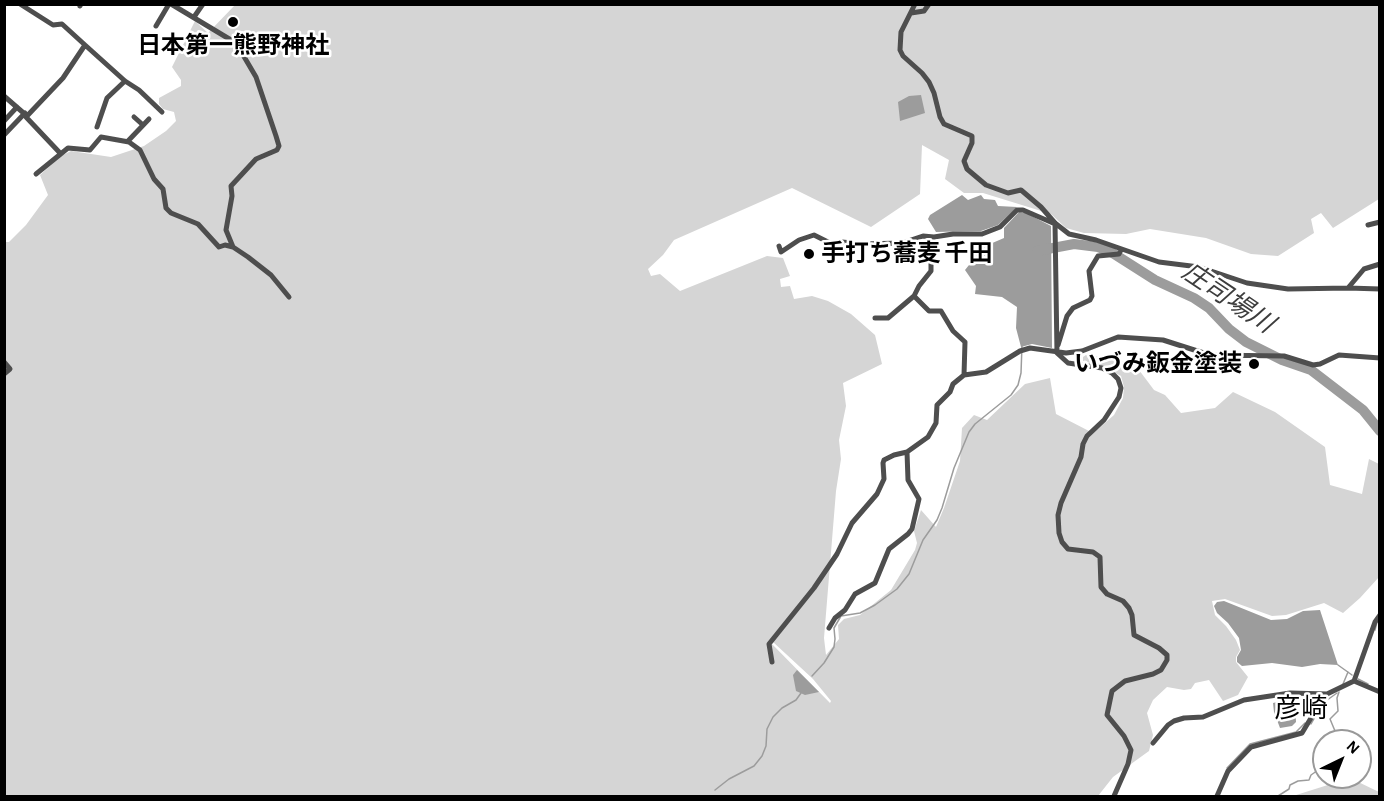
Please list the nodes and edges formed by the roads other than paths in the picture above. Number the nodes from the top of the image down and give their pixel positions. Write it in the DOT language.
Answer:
graph roads {
  1 [pos="20,4"];
  2 [pos="170,4"];
  3 [pos="203,4"];
  4 [pos="915,4"];
  5 [pos="929,4"];
  6 [pos="911,13"];
  7 [pos="194,17"];
  8 [pos="156,26"];
  9 [pos="85,45"];
  10 [pos="125,81"];
  11 [pos="4,96"];
  12 [pos="17,107"];
  13 [pos="162,112"];
  14 [pos="26,114"];
  15 [pos="134,117"];
  16 [pos="149,119"];
  17 [pos="4,121"];
  18 [pos="143,125"];
  19 [pos="48,127"];
  20 [pos="97,127"];
  21 [pos="42,133"];
  22 [pos="4,135"];
  23 [pos="128,141"];
  24 [pos="60,153"];
  25 [pos="36,174"];
  26 [pos="1380,222"];
  27 [pos="1054,224"];
  28 [pos="1368,225"];
  29 [pos="934,237"];
  30 [pos="780,246"];
  31 [pos="233,247"];
  32 [pos="1121,250"];
  33 [pos="1380,264"];
  34 [pos="1348,288"];
  35 [pos="1380,290"];
  36 [pos="914,296"];
  37 [pos="288,297"];
  38 [pos="875,318"];
  39 [pos="1057,353"];
  40 [pos="1380,358"];
  41 [pos="4,362"];
  42 [pos="4,374"];
  43 [pos="964,375"];
  44 [pos="907,452"];
  45 [pos="1380,615"];
  46 [pos="830,628"];
  47 [pos="772,662"];
  48 [pos="1354,681"];
  49 [pos="1380,692"];
  50 [pos="1327,694"];
  51 [pos="1153,743"];
  52 [pos="1114,796"];
  53 [pos="1217,796"];
  1 -- 9 [label="street"];
  2 -- 7 [label="street"];
  2 -- 8 [label="street"];
  3 -- 7 [label="street"];
  4 -- 6 [label="street"];
  5 -- 6 [label="street"];
  6 -- 27 [label="street"];
  7 -- 31 [label="street"];
  9 -- 10 [label="street"];
  9 -- 14 [label="street"];
  10 -- 13 [label="street"];
  10 -- 20 [label="street"];
  11 -- 12 [label="street"];
  12 -- 14 [label="street"];
  12 -- 17 [label="street"];
  14 -- 21 [label="street"];
  14 -- 22 [label="street"];
  15 -- 18 [label="street"];
  16 -- 18 [label="street"];
  18 -- 23 [label="street"];
  19 -- 21 [label="street"];
  21 -- 24 [label="street"];
  23 -- 24 [label="street"];
  23 -- 31 [label="street"];
  24 -- 25 [label="street"];
  26 -- 28 [label="street"];
  27 -- 29 [label="street"];
  27 -- 32 [label="street"];
  27 -- 39 [label="street"];
  29 -- 30 [label="street"];
  29 -- 36 [label="street"];
  31 -- 37 [label="street"];
  32 -- 34 [label="street"];
  32 -- 39 [label="street"];
  33 -- 34 [label="street"];
  34 -- 35 [label="street"];
  36 -- 38 [label="street"];
  36 -- 43 [label="street"];
  39 -- 40 [label="street"];
  39 -- 43 [label="street"];
  39 -- 52 [label="street"];
  41 -- 42 [label="street"];
  43 -- 44 [label="street"];
  44 -- 46 [label="street"];
  44 -- 47 [label="street"];
  45 -- 48 [label="street"];
  48 -- 49 [label="street"];
  48 -- 50 [label="street"];
  50 -- 51 [label="street"];
  50 -- 53 [label="street"];
}
